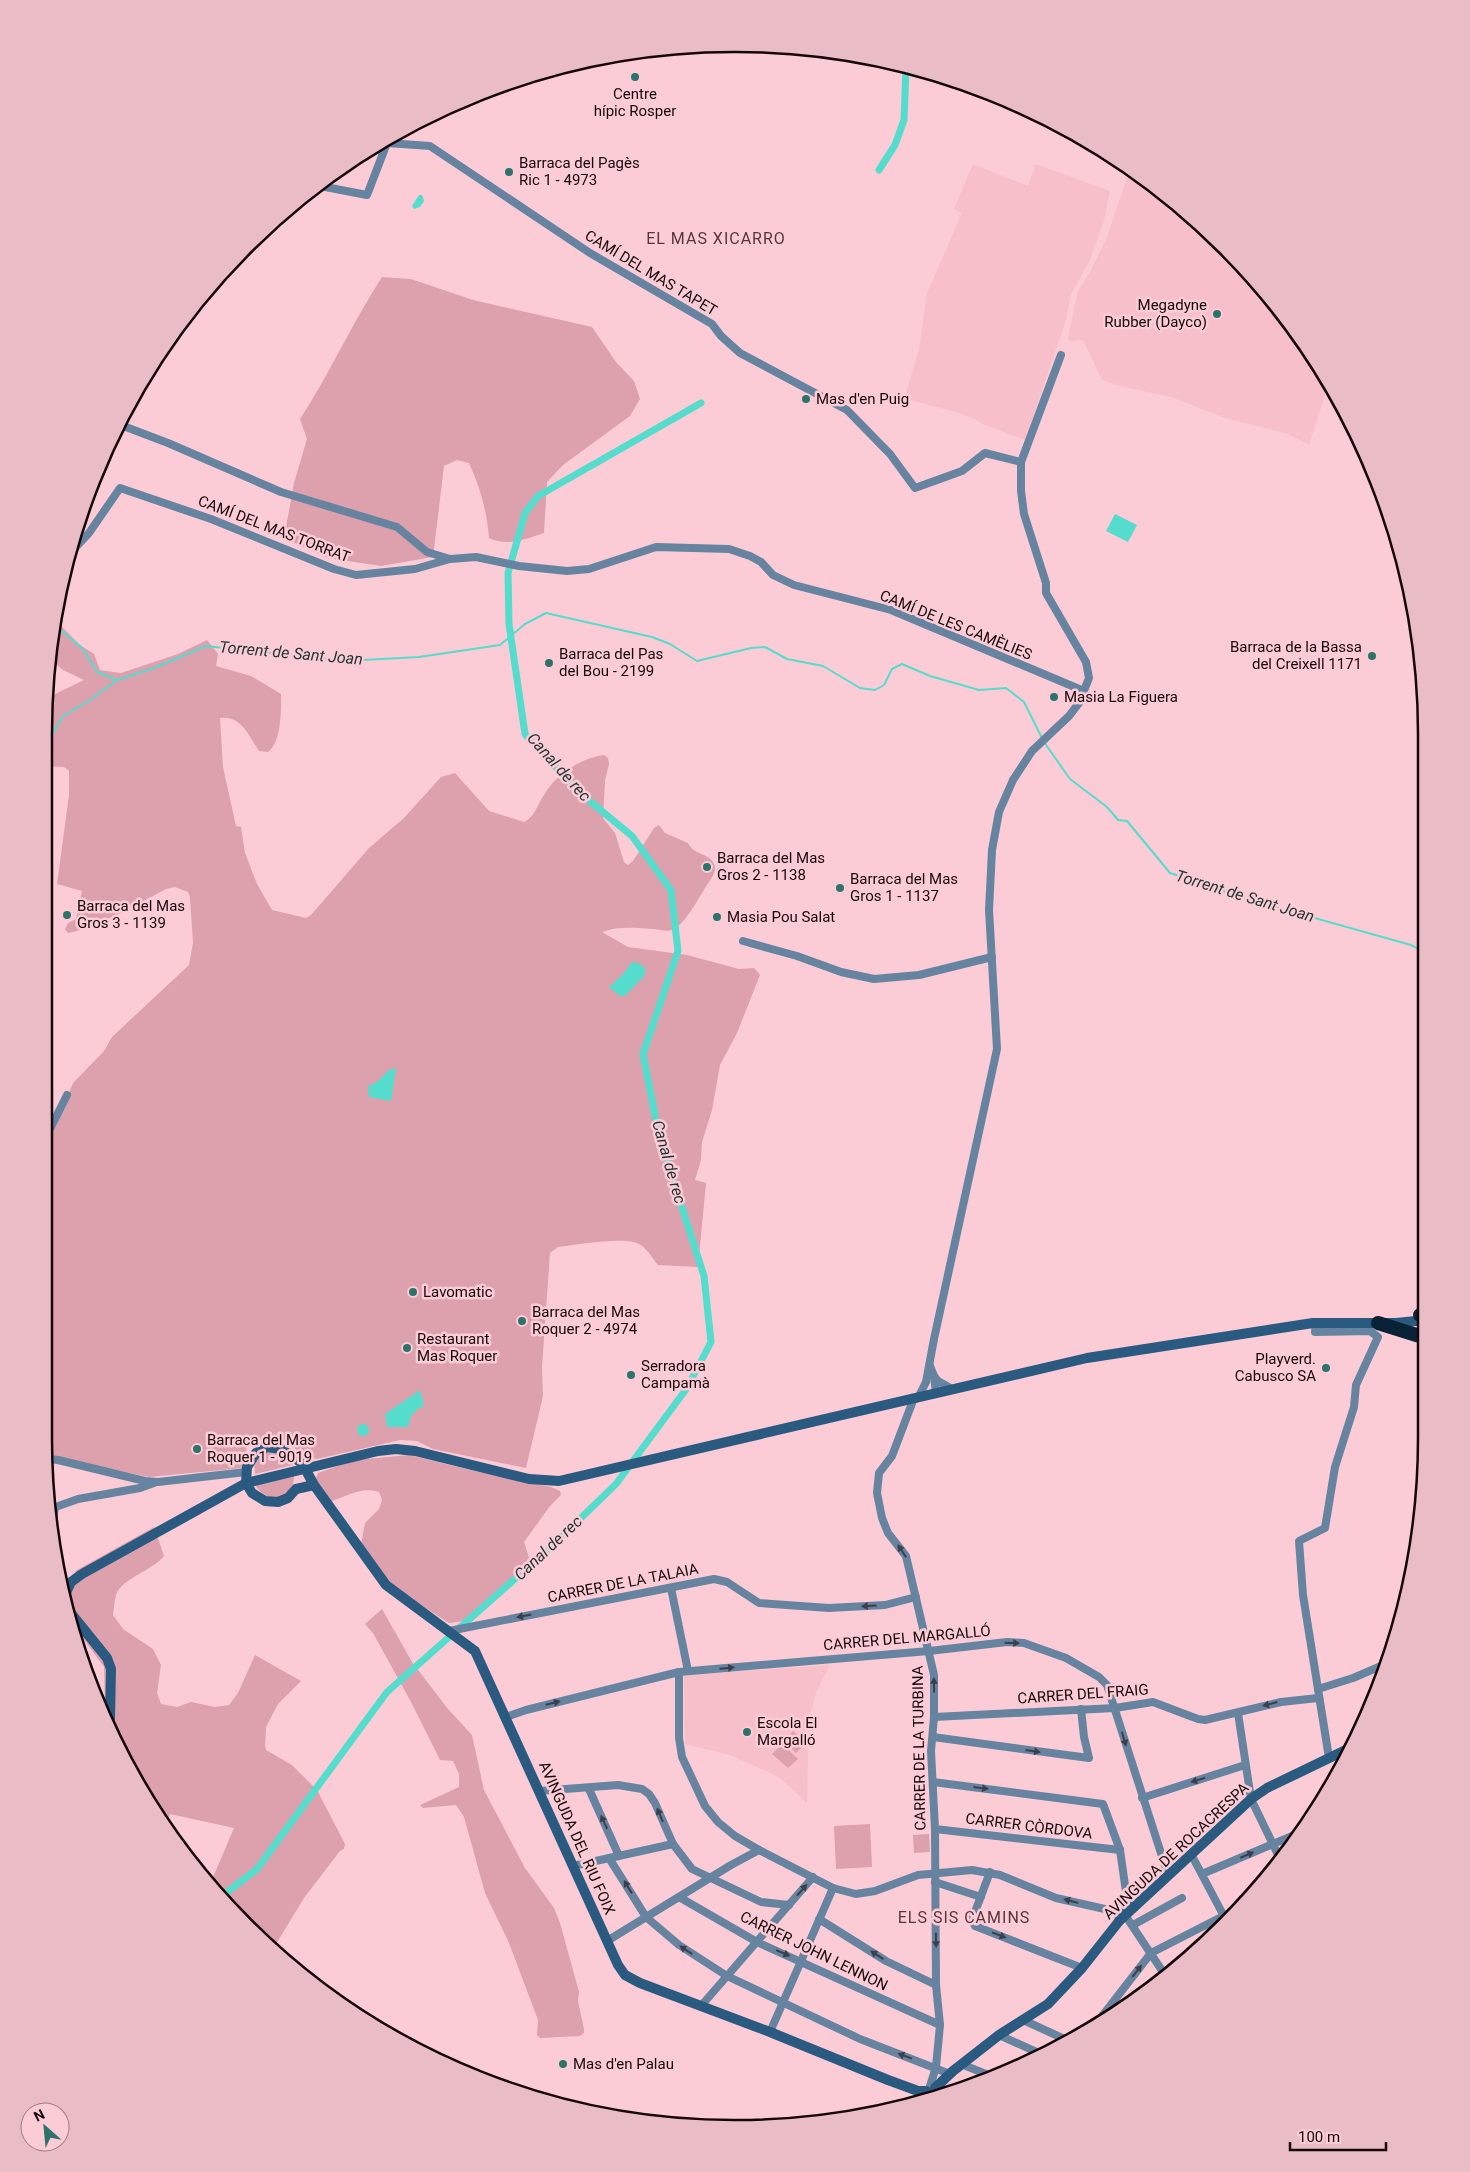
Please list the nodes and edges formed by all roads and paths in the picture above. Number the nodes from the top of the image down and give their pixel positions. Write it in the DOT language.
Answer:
graph roads {
  1 [pos="395,144"];
  2 [pos="384,150"];
  3 [pos="329,188"];
  4 [pos="1060,355"];
  5 [pos="126,427"];
  6 [pos="1021,462"];
  7 [pos="81,541"];
  8 [pos="450,559"];
  9 [pos="1084,691"];
  10 [pos="743,941"];
  11 [pos="992,957"];
  12 [pos="67,1095"];
  13 [pos="52,1125"];
  14 [pos="1418,1316"];
  15 [pos="1418,1316"];
  16 [pos="1356,1322"];
  17 [pos="1316,1323"];
  18 [pos="1378,1324"];
  19 [pos="1418,1336"];
  20 [pos="930,1365"];
  21 [pos="934,1376"];
  22 [pos="926,1382"];
  23 [pos="952,1389"];
  24 [pos="936,1393"];
  25 [pos="917,1397"];
  26 [pos="53,1460"];
  27 [pos="303,1469"];
  28 [pos="246,1472"];
  29 [pos="158,1482"];
  30 [pos="246,1483"];
  31 [pos="314,1485"];
  32 [pos="296,1489"];
  33 [pos="258,1498"];
  34 [pos="212,1502"];
  35 [pos="56,1507"];
  36 [pos="70,1586"];
  37 [pos="671,1588"];
  38 [pos="916,1597"];
  39 [pos="79,1623"];
  40 [pos="449,1630"];
  41 [pos="929,1651"];
  42 [pos="1377,1668"];
  43 [pos="688,1671"];
  44 [pos="679,1672"];
  45 [pos="1318,1689"];
  46 [pos="1318,1698"];
  47 [pos="1115,1708"];
  48 [pos="1081,1709"];
  49 [pos="110,1711"];
  50 [pos="1238,1713"];
  51 [pos="506,1717"];
  52 [pos="934,1717"];
  53 [pos="932,1737"];
  54 [pos="1339,1753"];
  55 [pos="1329,1758"];
  56 [pos="1245,1765"];
  57 [pos="933,1782"];
  58 [pos="588,1789"];
  59 [pos="539,1792"];
  60 [pos="1142,1798"];
  61 [pos="1251,1798"];
  62 [pos="934,1829"];
  63 [pos="1286,1838"];
  64 [pos="673,1844"];
  65 [pos="1272,1844"];
  66 [pos="759,1850"];
  67 [pos="1120,1850"];
  68 [pos="1276,1852"];
  69 [pos="1191,1854"];
  70 [pos="619,1856"];
  71 [pos="609,1858"];
  72 [pos="573,1866"];
  73 [pos="990,1872"];
  74 [pos="1202,1874"];
  75 [pos="1168,1875"];
  76 [pos="711,1877"];
  77 [pos="813,1877"];
  78 [pos="935,1878"];
  79 [pos="833,1888"];
  80 [pos="678,1897"];
  81 [pos="981,1897"];
  82 [pos="1182,1898"];
  83 [pos="789,1905"];
  84 [pos="1125,1912"];
  85 [pos="1223,1914"];
  86 [pos="646,1917"];
  87 [pos="819,1919"];
  88 [pos="1215,1923"];
  89 [pos="1133,1925"];
  90 [pos="607,1941"];
  91 [pos="757,1942"];
  92 [pos="1151,1953"];
  93 [pos="801,1961"];
  94 [pos="1082,1968"];
  95 [pos="1161,1969"];
  96 [pos="727,1976"];
  97 [pos="936,1985"];
  98 [pos="783,2002"];
  99 [pos="701,2006"];
  100 [pos="1109,2007"];
  101 [pos="1023,2020"];
  102 [pos="940,2025"];
  103 [pos="770,2032"];
  104 [pos="999,2035"];
  105 [pos="1060,2037"];
  106 [pos="1034,2051"];
  107 [pos="962,2063"];
  108 [pos="936,2067"];
  109 [pos="983,2073"];
  110 [pos="948,2075"];
  111 [pos="936,2089"];
  112 [pos="933,2090"];
  113 [pos="927,2091"];
  1 -- 6 [label="street, CAMÍ DEL MAS TAPET"];
  2 -- 3 [label="street, CAMÍ DEL MAS TAPET"];
  4 -- 6 [label="street"];
  5 -- 8 [label="street, CAMÍ DE LES CAMÈLIES"];
  6 -- 9 [label="street"];
  7 -- 8 [label="street, CAMÍ DEL MAS TORRAT"];
  8 -- 9 [label="street, CAMÍ DE LES CAMÈLIES"];
  9 -- 11 [label="street, CARRER DE LA TURBINA"];
  10 -- 11 [label="street"];
  11 -- 20 [label="street, CARRER DE LA TURBINA"];
  12 -- 13 [label="street"];
  14 -- 16 [label="street"];
  15 -- 18 [label="street"];
  16 -- 17 [label="street"];
  16 -- 18 [label="street"];
  17 -- 23 [label="street"];
  17 -- 45 [label="street"];
  18 -- 19 [label="highway"];
  20 -- 21 [label="street"];
  20 -- 22 [label="street, CARRER DE LA TURBINA"];
  21 -- 23 [label="street"];
  21 -- 24 [label="street"];
  22 -- 24 [label="street"];
  22 -- 25 [label="street, CARRER DE LA TURBINA"];
  23 -- 24 [label="street"];
  24 -- 25 [label="street"];
  25 -- 27 [label="street"];
  38 -- 25 [label="street, CARRER DE LA TURBINA, one-way"];
  26 -- 29 [label="street"];
  27 -- 28 [label="street, AVINGUDA DEL RIU FOIX"];
  27 -- 30 [label="street"];
  27 -- 31 [label="street, AVINGUDA DEL RIU FOIX"];
  27 -- 32 [label="street"];
  28 -- 29 [label="street"];
  28 -- 30 [label="street"];
  29 -- 35 [label="street"];
  30 -- 33 [label="street"];
  30 -- 34 [label="street"];
  31 -- 32 [label="street"];
  31 -- 40 [label="street, AVINGUDA DEL RIU FOIX"];
  32 -- 33 [label="street"];
  33 -- 34 [label="street"];
  34 -- 36 [label="street"];
  38 -- 37 [label="street, CARRER DE LA TALAIA, one-way"];
  37 -- 40 [label="street, CARRER DE LA TALAIA, one-way"];
  37 -- 43 [label="street"];
  38 -- 41 [label="street, CARRER DE LA TURBINA"];
  39 -- 49 [label="street"];
  40 -- 51 [label="street, AVINGUDA DEL RIU FOIX"];
  43 -- 41 [label="street, CARRER DEL MARGALLÓ, one-way"];
  41 -- 47 [label="street, CARRER DEL MARGALLÓ, one-way"];
  52 -- 41 [label="street, CARRER DE LA TURBINA, one-way"];
  42 -- 45 [label="street"];
  43 -- 44 [label="street, CARRER DEL MARGALLÓ"];
  51 -- 44 [label="street, CARRER DEL MARGALLÓ, one-way"];
  44 -- 66 [label="street"];
  45 -- 46 [label="street"];
  46 -- 50 [label="street, CARRER DEL FRAIG, one-way"];
  46 -- 55 [label="street"];
  47 -- 48 [label="street, CARRER DEL FRAIG"];
  47 -- 50 [label="street, CARRER DEL FRAIG"];
  47 -- 60 [label="street, CARRER DEL MARGALLÓ, one-way"];
  48 -- 52 [label="street, CARRER DEL FRAIG"];
  53 -- 48 [label="street, one-way"];
  50 -- 56 [label="street"];
  51 -- 59 [label="street, AVINGUDA DEL RIU FOIX"];
  52 -- 53 [label="street, CARRER DE LA TURBINA"];
  53 -- 57 [label="street, CARRER DE LA TURBINA"];
  54 -- 55 [label="street, AVINGUDA DE ROCACRESPA"];
  55 -- 61 [label="street, AVINGUDA DE ROCACRESPA"];
  56 -- 60 [label="street, one-way"];
  56 -- 61 [label="street"];
  57 -- 62 [label="street, CARRER DE LA TURBINA"];
  57 -- 67 [label="street, one-way"];
  58 -- 59 [label="street"];
  64 -- 58 [label="street, one-way"];
  70 -- 58 [label="street, one-way"];
  59 -- 72 [label="street, AVINGUDA DEL RIU FOIX"];
  60 -- 75 [label="street, CARRER DEL MARGALLÓ"];
  61 -- 65 [label="street"];
  61 -- 69 [label="street, AVINGUDA DE ROCACRESPA"];
  62 -- 67 [label="street, CARRER CÒRDOVA"];
  62 -- 78 [label="street, CARRER DE LA TURBINA"];
  63 -- 65 [label="street"];
  64 -- 70 [label="street"];
  64 -- 76 [label="street"];
  65 -- 68 [label="street"];
  74 -- 65 [label="street, one-way"];
  66 -- 76 [label="street"];
  66 -- 77 [label="street"];
  67 -- 84 [label="street"];
  69 -- 74 [label="street"];
  69 -- 75 [label="street, AVINGUDA DE ROCACRESPA"];
  70 -- 71 [label="street"];
  71 -- 72 [label="street"];
  86 -- 71 [label="street, one-way"];
  72 -- 90 [label="street, AVINGUDA DEL RIU FOIX"];
  73 -- 78 [label="street"];
  73 -- 81 [label="street"];
  84 -- 73 [label="street, one-way"];
  74 -- 85 [label="street"];
  75 -- 84 [label="street, AVINGUDA DE ROCACRESPA"];
  76 -- 80 [label="street"];
  76 -- 83 [label="street"];
  77 -- 79 [label="street"];
  83 -- 77 [label="street, one-way"];
  78 -- 79 [label="street"];
  78 -- 81 [label="street"];
  78 -- 97 [label="street, CARRER DE LA TURBINA, one-way"];
  79 -- 87 [label="street"];
  80 -- 86 [label="street"];
  80 -- 91 [label="street, CARRER JOHN LENNON"];
  81 -- 94 [label="street, one-way"];
  82 -- 89 [label="street"];
  83 -- 91 [label="street"];
  84 -- 89 [label="street"];
  84 -- 94 [label="street, AVINGUDA DE ROCACRESPA"];
  86 -- 90 [label="street"];
  96 -- 86 [label="street, one-way"];
  87 -- 93 [label="street"];
  97 -- 87 [label="street, one-way"];
  88 -- 92 [label="street"];
  89 -- 92 [label="street"];
  90 -- 99 [label="street, AVINGUDA DEL RIU FOIX"];
  91 -- 93 [label="street, CARRER JOHN LENNON, one-way"];
  91 -- 96 [label="street"];
  92 -- 95 [label="street"];
  100 -- 92 [label="street, one-way"];
  93 -- 98 [label="street"];
  93 -- 102 [label="street, CARRER JOHN LENNON"];
  94 -- 101 [label="street, AVINGUDA DE ROCACRESPA"];
  96 -- 98 [label="street"];
  96 -- 99 [label="street"];
  97 -- 102 [label="street, CARRER DE LA TURBINA"];
  98 -- 103 [label="street"];
  108 -- 98 [label="street, one-way"];
  99 -- 103 [label="street, AVINGUDA DEL RIU FOIX"];
  101 -- 104 [label="street, AVINGUDA DE ROCACRESPA"];
  101 -- 105 [label="street"];
  102 -- 108 [label="street, CARRER DE LA TURBINA"];
  103 -- 113 [label="street, AVINGUDA DEL RIU FOIX"];
  104 -- 106 [label="street"];
  104 -- 107 [label="street, AVINGUDA DE ROCACRESPA"];
  107 -- 109 [label="street"];
  107 -- 110 [label="street, AVINGUDA DE ROCACRESPA"];
  108 -- 110 [label="street"];
  108 -- 112 [label="street, CARRER DE LA TURBINA"];
  110 -- 111 [label="street, AVINGUDA DE ROCACRESPA"];
}
